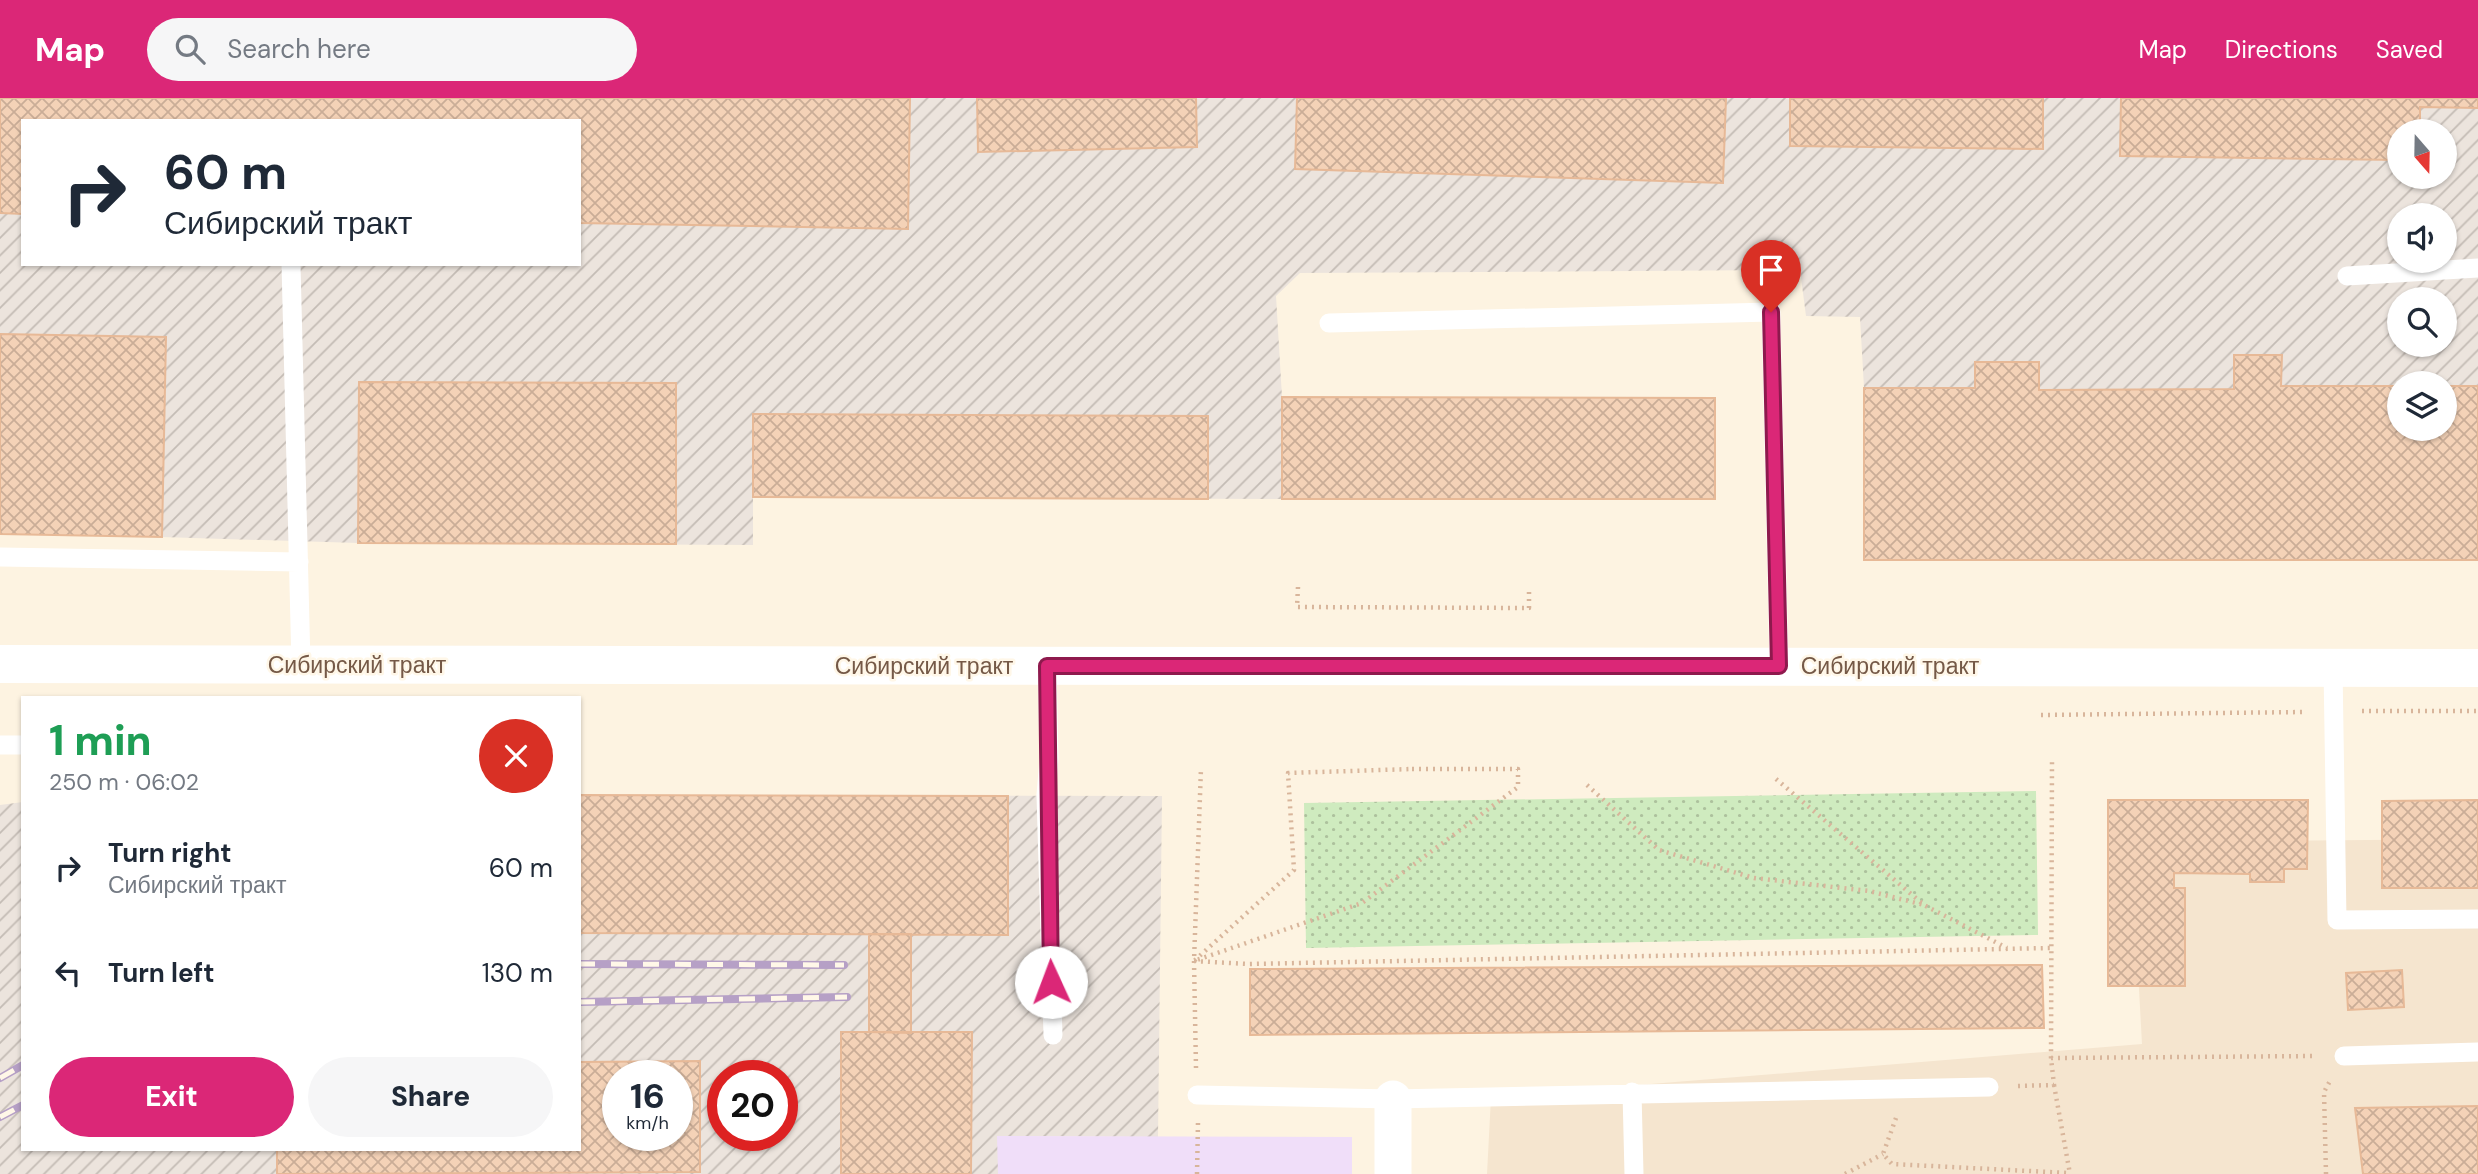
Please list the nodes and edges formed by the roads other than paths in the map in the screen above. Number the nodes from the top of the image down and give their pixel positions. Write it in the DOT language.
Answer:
graph roads {
  1 [pos="291,266"];
  2 [pos="2478,268"];
  3 [pos="2347,276"];
  4 [pos="1329,323"];
  5 [pos="0,556"];
  6 [pos="299,562"];
  7 [pos="0,664"];
  8 [pos="301,665"];
  9 [pos="1047,666"];
  10 [pos="1779,666"];
  11 [pos="2478,667"];
  12 [pos="2333,668"];
  13 [pos="0,745"];
  14 [pos="21,745"];
  15 [pos="2478,919"];
  16 [pos="1053,1035"];
  17 [pos="2478,1052"];
  18 [pos="2344,1056"];
  19 [pos="1989,1087"];
  20 [pos="1632,1093"];
  21 [pos="1197,1096"];
  22 [pos="1393,1100"];
  23 [pos="1393,1174"];
  24 [pos="1634,1174"];
  1 -- 6 [label="lane"];
  2 -- 3 [label="lane"];
  4 -- 10 [label="lane"];
  5 -- 6 [label="lane"];
  6 -- 8 [label="lane"];
  7 -- 8 [label="main road, Сибирский тракт"];
  8 -- 9 [label="main road, Сибирский тракт"];
  9 -- 10 [label="main road, Сибирский тракт"];
  9 -- 16 [label="lane"];
  10 -- 12 [label="main road, Сибирский тракт"];
  11 -- 12 [label="main road, Сибирский тракт"];
  12 -- 15 [label="lane"];
  13 -- 14 [label="lane"];
  17 -- 18 [label="lane"];
  19 -- 20 [label="lane"];
  20 -- 22 [label="lane"];
  20 -- 24 [label="lane"];
  21 -- 22 [label="lane"];
  22 -- 23 [label="street"];
}
